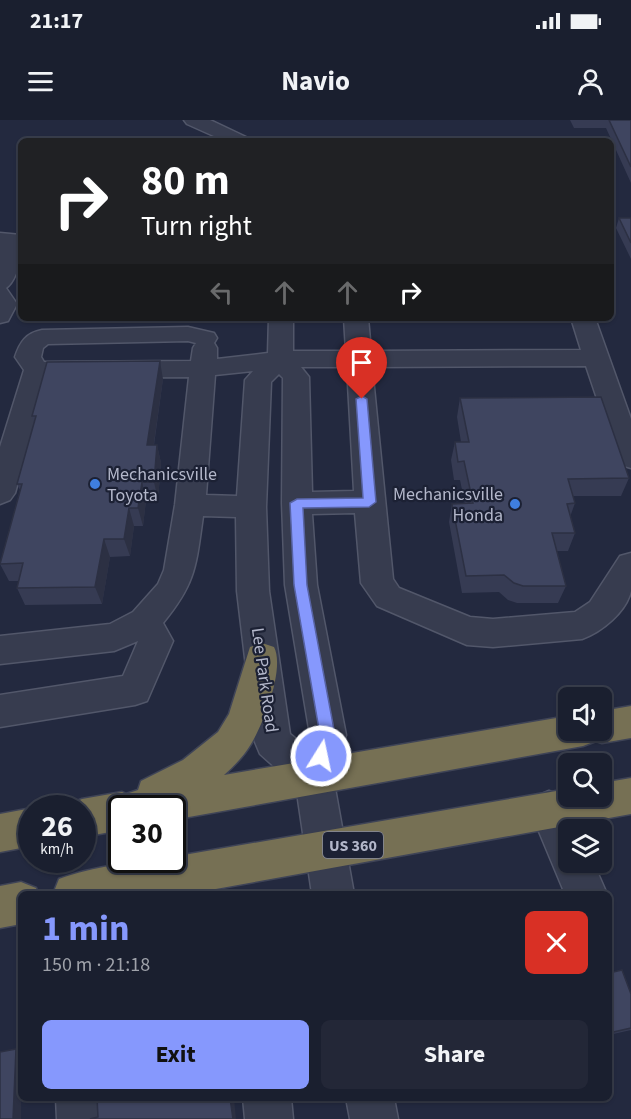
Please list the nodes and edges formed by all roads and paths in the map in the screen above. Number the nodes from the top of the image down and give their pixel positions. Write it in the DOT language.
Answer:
graph roads {
  1 [pos="193,120"];
  2 [pos="234,138"];
  3 [pos="0,240"];
  4 [pos="0,283"];
  5 [pos="0,294"];
  6 [pos="0,316"];
  7 [pos="281,321"];
  8 [pos="356,321"];
  9 [pos="584,321"];
  10 [pos="207,328"];
  11 [pos="596,358"];
  12 [pos="280,359"];
  13 [pos="358,359"];
  14 [pos="203,369"];
  15 [pos="37,370"];
  16 [pos="631,458"];
  17 [pos="0,493"];
  18 [pos="369,502"];
  19 [pos="297,503"];
  20 [pos="190,505"];
  21 [pos="251,507"];
  22 [pos="631,565"];
  23 [pos="145,622"];
  24 [pos="0,650"];
  25 [pos="262,657"];
  26 [pos="0,711"];
  27 [pos="631,722"];
  28 [pos="612,725"];
  29 [pos="558,734"];
  30 [pos="314,777"];
  31 [pos="152,795"];
  32 [pos="631,796"];
  33 [pos="186,799"];
  34 [pos="549,810"];
  35 [pos="18,830"];
  36 [pos="558,831"];
  37 [pos="0,833"];
  38 [pos="324,850"];
  39 [pos="577,873"];
  40 [pos="92,891"];
  41 [pos="332,891"];
  42 [pos="585,891"];
  43 [pos="18,904"];
  44 [pos="0,907"];
  45 [pos="80,1101"];
  46 [pos="267,1101"];
  47 [pos="371,1101"];
  48 [pos="81,1119"];
  49 [pos="269,1119"];
  50 [pos="374,1119"];
  1 -- 2 [label="street"];
  3 -- 4 [label="street"];
  5 -- 6 [label="street"];
  7 -- 12 [label="street"];
  8 -- 13 [label="street"];
  9 -- 11 [label="street"];
  10 -- 14 [label="street"];
  10 -- 15 [label="street"];
  11 -- 13 [label="street"];
  11 -- 16 [label="street"];
  12 -- 13 [label="street"];
  12 -- 14 [label="street"];
  12 -- 19 [label="street"];
  12 -- 21 [label="street, Lee Park Road"];
  13 -- 18 [label="street"];
  14 -- 15 [label="street"];
  14 -- 20 [label="street"];
  15 -- 17 [label="street"];
  18 -- 19 [label="street"];
  18 -- 22 [label="street"];
  19 -- 30 [label="street"];
  20 -- 21 [label="street"];
  20 -- 23 [label="street"];
  21 -- 25 [label="street, Lee Park Road"];
  23 -- 24 [label="street"];
  23 -- 26 [label="street"];
  25 -- 30 [label="street, Lee Park Road"];
  25 -- 31 [label="highway"];
  27 -- 28 [label="highway"];
  29 -- 30 [label="highway"];
  30 -- 33 [label="highway"];
  30 -- 38 [label="street"];
  32 -- 34 [label="highway, US 360"];
  34 -- 36 [label="street"];
  34 -- 38 [label="highway, US 360"];
  35 -- 37 [label="highway"];
  38 -- 40 [label="highway, US 360"];
  38 -- 41 [label="street"];
  39 -- 42 [label="street"];
  43 -- 44 [label="highway"];
  45 -- 48 [label="street"];
  46 -- 49 [label="street"];
  47 -- 50 [label="street"];
}
